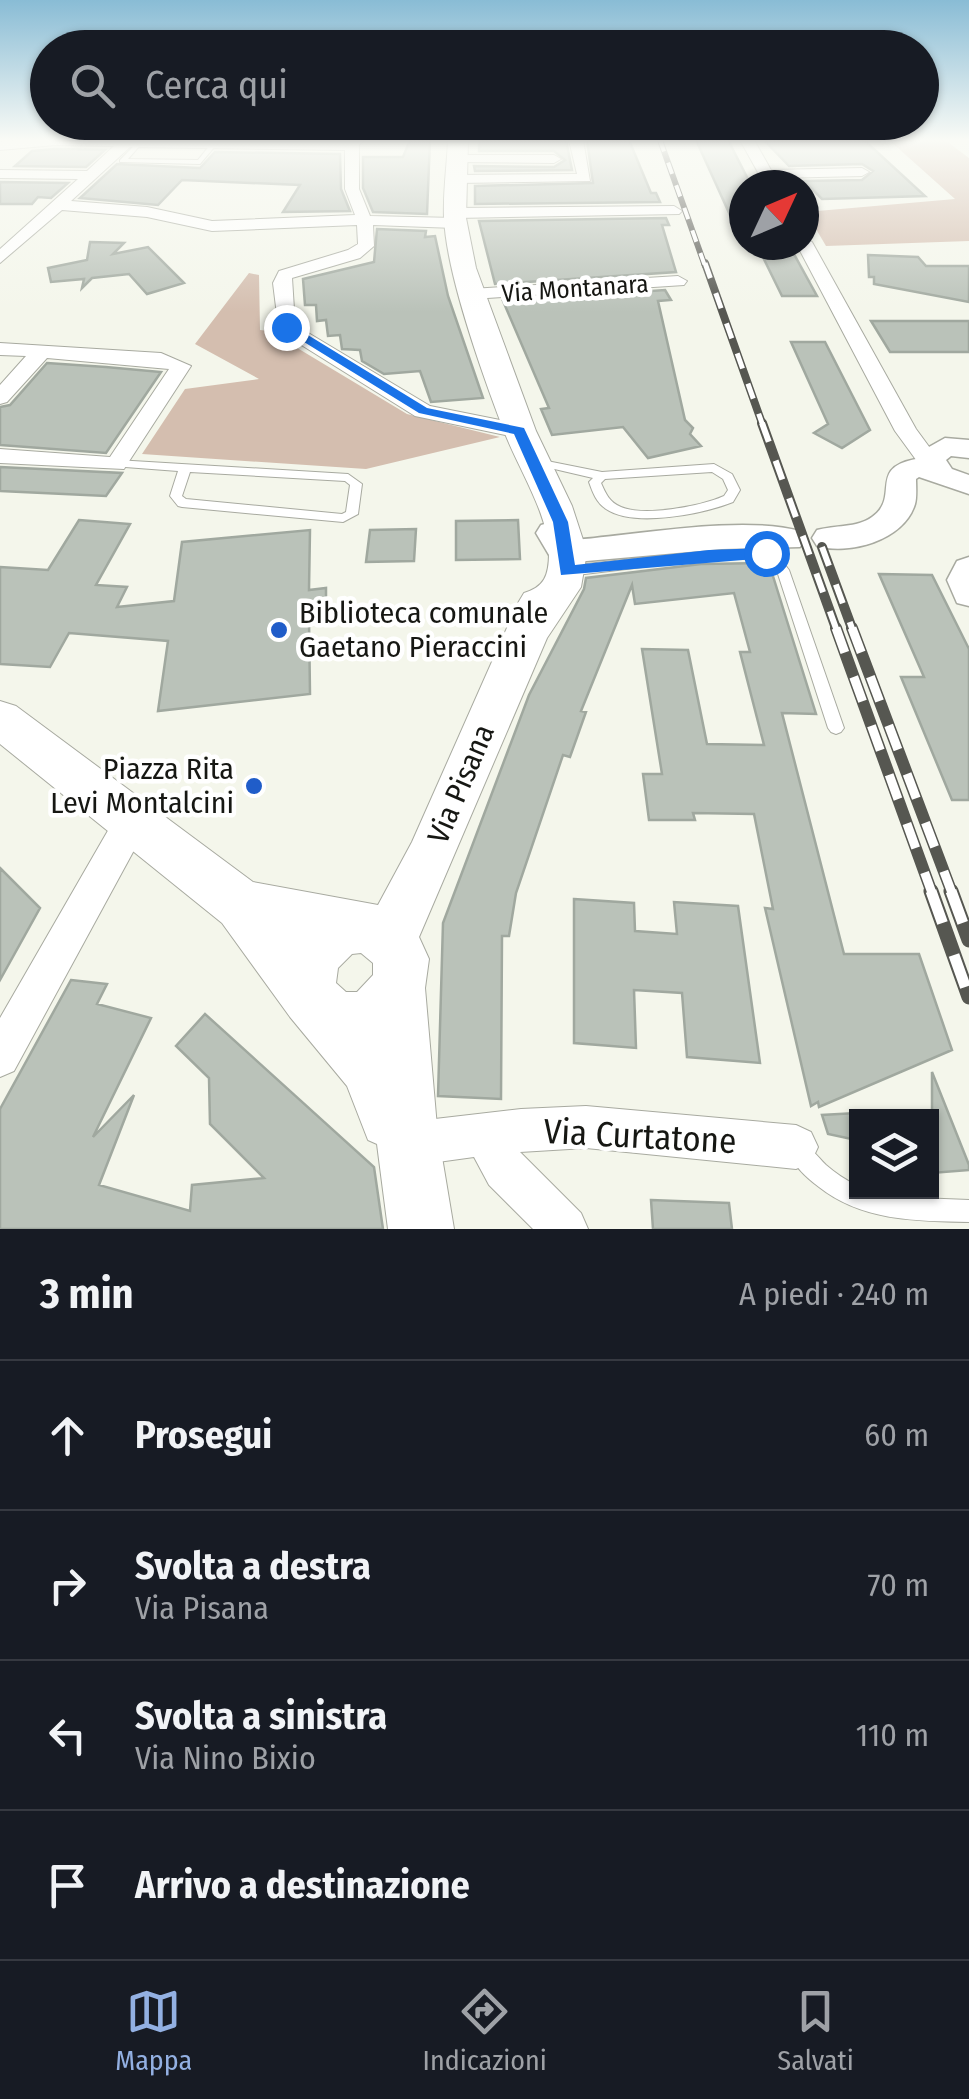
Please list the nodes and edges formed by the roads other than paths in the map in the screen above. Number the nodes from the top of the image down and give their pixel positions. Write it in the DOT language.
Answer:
graph roads {
  1 [pos="67,197"];
  2 [pos="355,197"];
  3 [pos="456,197"];
  4 [pos="58,205"];
  5 [pos="674,210"];
  6 [pos="455,218"];
  7 [pos="365,222"];
  8 [pos="0,258"];
  9 [pos="814,260"];
  10 [pos="678,281"];
  11 [pos="472,294"];
  12 [pos="0,349"];
  13 [pos="41,352"];
  14 [pos="0,398"];
  15 [pos="526,446"];
  16 [pos="969,450"];
  17 [pos="0,456"];
  18 [pos="116,464"];
  19 [pos="185,469"];
  20 [pos="948,475"];
  21 [pos="602,476"];
  22 [pos="539,506"];
  23 [pos="789,538"];
  24 [pos="828,538"];
  25 [pos="567,562"];
  26 [pos="969,569"];
  27 [pos="969,594"];
  28 [pos="530,630"];
  29 [pos="0,719"];
  30 [pos="836,728"];
  31 [pos="133,819"];
  32 [pos="241,905"];
  33 [pos="379,951"];
  34 [pos="320,1008"];
  35 [pos="0,1058"];
  36 [pos="484,1134"];
  37 [pos="408,1144"];
  38 [pos="796,1146"];
  39 [pos="969,1212"];
  40 [pos="421,1229"];
  41 [pos="565,1229"];
  1 -- 4 [label="street"];
  2 -- 7 [label="street"];
  3 -- 6 [label="main road, Via Pisana"];
  4 -- 7 [label="street"];
  4 -- 8 [label="street"];
  5 -- 6 [label="street"];
  6 -- 7 [label="street"];
  6 -- 11 [label="main road, Via Pisana"];
  7 -- 15 [label="street"];
  9 -- 20 [label="street"];
  10 -- 11 [label="street, Via Montanara"];
  11 -- 15 [label="main road, Via Pisana"];
  12 -- 13 [label="street"];
  13 -- 14 [label="street"];
  13 -- 18 [label="street"];
  15 -- 21 [label="lane"];
  15 -- 22 [label="main road, Via Pisana"];
  15 -- 25 [label="main road, Via Pisana"];
  16 -- 20 [label="street"];
  17 -- 18 [label="street"];
  18 -- 19 [label="lane"];
  19 -- 19 [label="lane"];
  20 -- 24 [label="street"];
  21 -- 21 [label="lane"];
  22 -- 25 [label="street"];
  22 -- 28 [label="main road, Via Pisana"];
  23 -- 25 [label="street"];
  25 -- 28 [label="main road, Via Pisana"];
  25 -- 30 [label="lane"];
  26 -- 27 [label="street"];
  28 -- 33 [label="main road, Via Pisana"];
  29 -- 31 [label="main road"];
  31 -- 32 [label="main road"];
  31 -- 35 [label="street"];
  32 -- 33 [label="main road"];
  32 -- 34 [label="main road"];
  33 -- 34 [label="main road"];
  33 -- 34 [label="main road"];
  33 -- 37 [label="main road"];
  34 -- 37 [label="main road"];
  36 -- 37 [label="street, Via Curtatone"];
  36 -- 38 [label="street, Via Curtatone"];
  36 -- 41 [label="street, Via Curtatone"];
  37 -- 40 [label="main road"];
  38 -- 39 [label="lane"];
}
